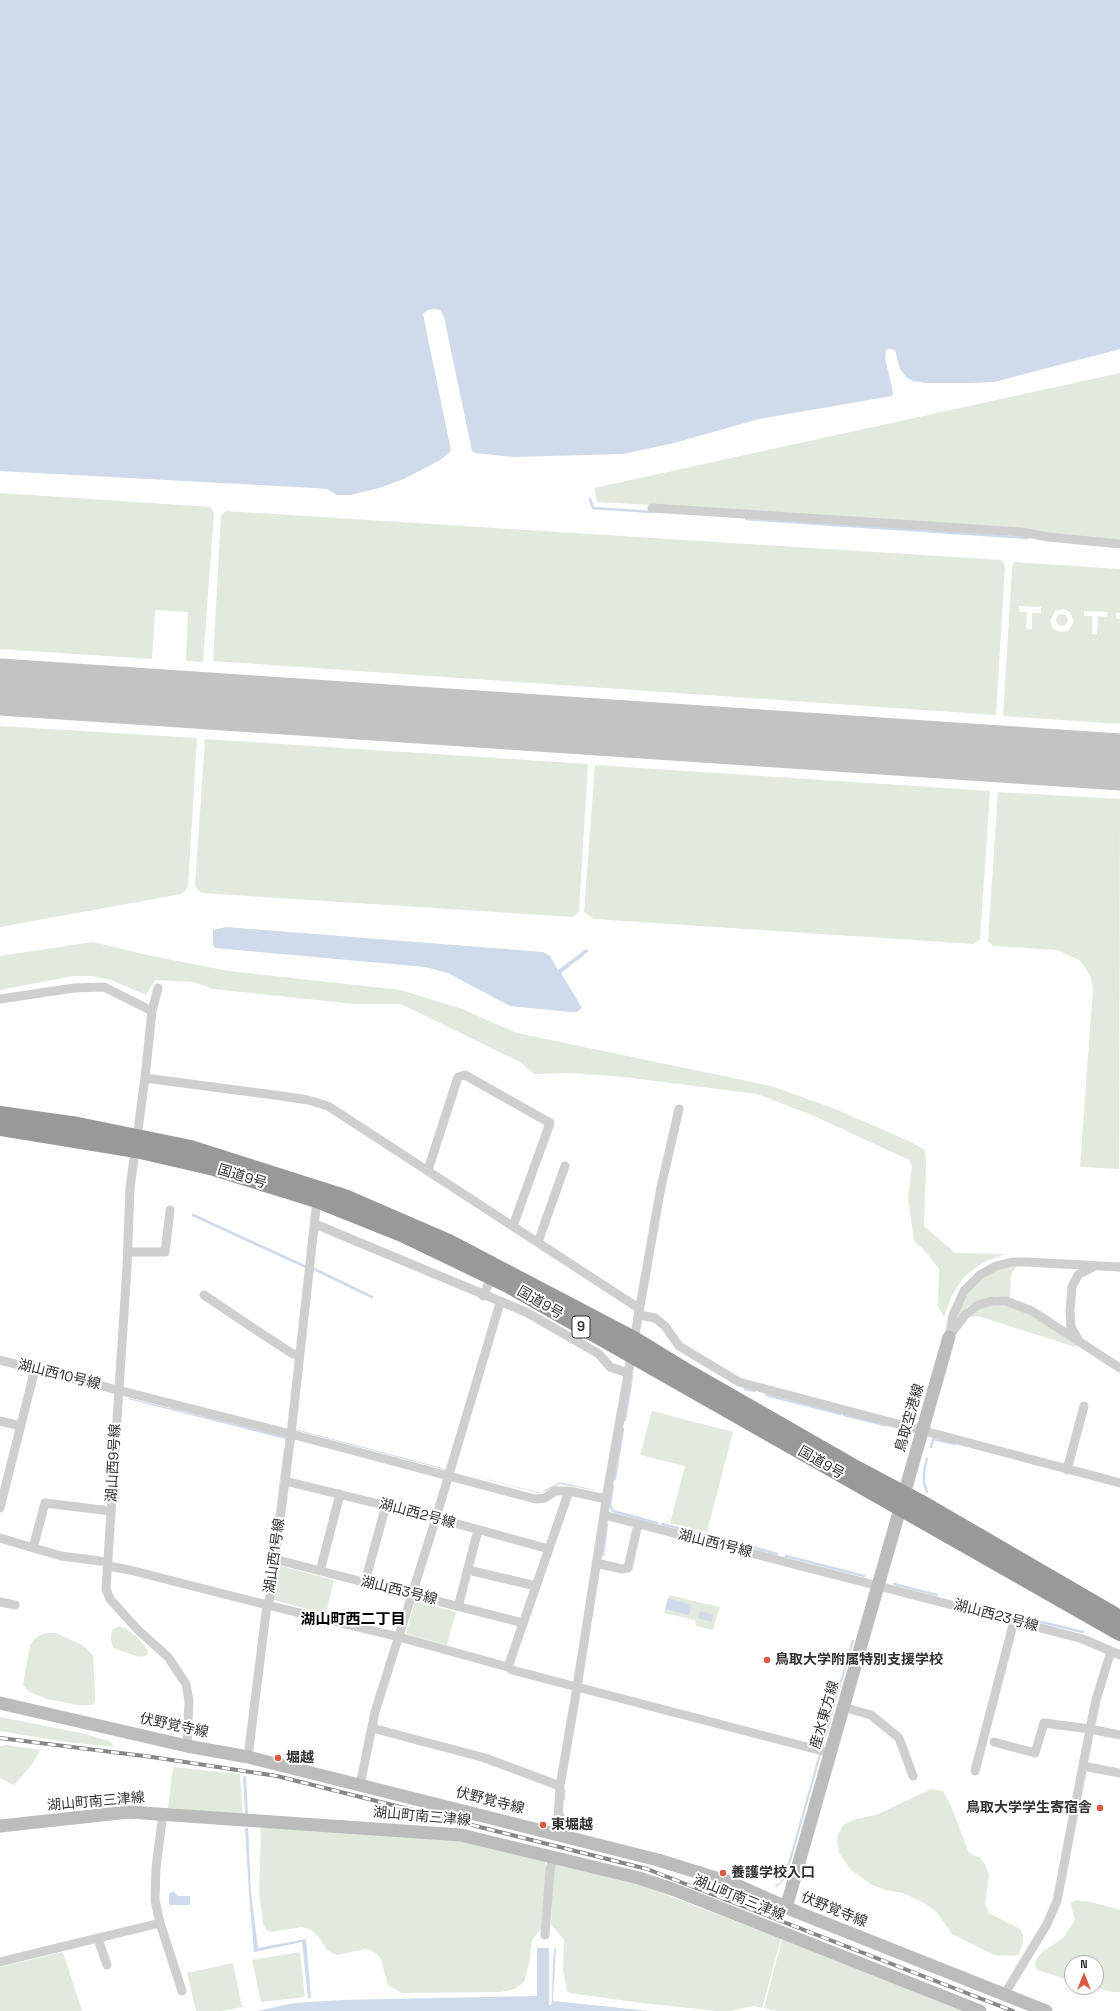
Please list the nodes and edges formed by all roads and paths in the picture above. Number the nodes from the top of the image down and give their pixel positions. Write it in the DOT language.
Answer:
graph roads {
  1 [pos="652,508"];
  2 [pos="1120,544"];
  3 [pos="158,988"];
  4 [pos="0,999"];
  5 [pos="152,1011"];
  6 [pos="145,1078"];
  7 [pos="679,1109"];
  8 [pos="0,1114"];
  9 [pos="0,1128"];
  10 [pos="137,1143"];
  11 [pos="565,1166"];
  12 [pos="428,1170"];
  13 [pos="317,1200"];
  14 [pos="170,1210"];
  15 [pos="315,1224"];
  16 [pos="513,1226"];
  17 [pos="538,1242"];
  18 [pos="128,1252"];
  19 [pos="1073,1264"];
  20 [pos="1098,1266"];
  21 [pos="1120,1267"];
  22 [pos="492,1277"];
  23 [pos="1072,1287"];
  24 [pos="204,1295"];
  25 [pos="483,1296"];
  26 [pos="500,1303"];
  27 [pos="640,1312"];
  28 [pos="949,1337"];
  29 [pos="1080,1342"];
  30 [pos="632,1347"];
  31 [pos="300,1355"];
  32 [pos="0,1360"];
  33 [pos="1120,1368"];
  34 [pos="35,1370"];
  35 [pos="628,1373"];
  36 [pos="118,1390"];
  37 [pos="1084,1406"];
  38 [pos="0,1421"];
  39 [pos="21,1426"];
  40 [pos="923,1432"];
  41 [pos="291,1434"];
  42 [pos="1067,1470"];
  43 [pos="448,1476"];
  44 [pos="3,1480"];
  45 [pos="285,1481"];
  46 [pos="1120,1483"];
  47 [pos="569,1491"];
  48 [pos="340,1494"];
  49 [pos="606,1499"];
  50 [pos="903,1502"];
  51 [pos="386,1505"];
  52 [pos="0,1508"];
  53 [pos="111,1511"];
  54 [pos="604,1515"];
  55 [pos="436,1518"];
  56 [pos="638,1524"];
  57 [pos="478,1530"];
  58 [pos="0,1538"];
  59 [pos="33,1548"];
  60 [pos="549,1549"];
  61 [pos="274,1559"];
  62 [pos="596,1563"];
  63 [pos="108,1564"];
  64 [pos="468,1570"];
  65 [pos="320,1571"];
  66 [pos="365,1582"];
  67 [pos="879,1585"];
  68 [pos="536,1586"];
  69 [pos="412,1594"];
  70 [pos="0,1602"];
  71 [pos="15,1605"];
  72 [pos="267,1605"];
  73 [pos="458,1606"];
  74 [pos="1120,1618"];
  75 [pos="1014,1621"];
  76 [pos="523,1623"];
  77 [pos="1120,1633"];
  78 [pos="399,1637"];
  79 [pos="1116,1653"];
  80 [pos="508,1667"];
  81 [pos="577,1687"];
  82 [pos="0,1703"];
  83 [pos="843,1707"];
  84 [pos="372,1728"];
  85 [pos="1090,1729"];
  86 [pos="1120,1735"];
  87 [pos="994,1742"];
  88 [pos="187,1746"];
  89 [pos="830,1753"];
  90 [pos="248,1757"];
  91 [pos="1084,1766"];
  92 [pos="975,1771"];
  93 [pos="1120,1773"];
  94 [pos="913,1776"];
  95 [pos="360,1785"];
  96 [pos="560,1786"];
  97 [pos="163,1813"];
  98 [pos="0,1826"];
  99 [pos="557,1835"];
  100 [pos="554,1856"];
  101 [pos="786,1908"];
  102 [pos="160,1923"];
  103 [pos="545,1935"];
  104 [pos="98,1939"];
  105 [pos="0,1962"];
  106 [pos="107,1964"];
  107 [pos="182,1991"];
  108 [pos="1004,1995"];
  109 [pos="980,2011"];
  110 [pos="1046,2011"];
  1 -- 2 [label="street"];
  3 -- 5 [label="street, 湖山西9号線"];
  4 -- 5 [label="street"];
  5 -- 6 [label="street, 湖山西9号線"];
  6 -- 10 [label="street, 湖山西9号線"];
  6 -- 12 [label="street"];
  7 -- 27 [label="street"];
  8 -- 10 [label="highway, 国道9号 / 9"];
  9 -- 10 [label="highway, 国道9号 / 9"];
  10 -- 13 [label="highway, 国道9号 / 9"];
  10 -- 18 [label="street, 湖山西9号線"];
  10 -- 30 [label="highway, 国道9号 / 9"];
  11 -- 17 [label="street"];
  12 -- 16 [label="street"];
  12 -- 16 [label="street"];
  13 -- 15 [label="street, 湖山西1号線"];
  13 -- 22 [label="highway, 国道9号 / 9"];
  14 -- 18 [label="street"];
  15 -- 25 [label="street"];
  15 -- 31 [label="street, 湖山西1号線"];
  16 -- 17 [label="street"];
  17 -- 27 [label="street"];
  18 -- 36 [label="street, 湖山西9号線"];
  19 -- 20 [label="street"];
  19 -- 23 [label="street"];
  19 -- 28 [label="street"];
  20 -- 21 [label="street"];
  20 -- 23 [label="street"];
  22 -- 25 [label="street"];
  22 -- 30 [label="highway, 国道9号 / 9"];
  23 -- 29 [label="street"];
  24 -- 31 [label="street"];
  25 -- 26 [label="street"];
  26 -- 35 [label="street"];
  26 -- 43 [label="street"];
  27 -- 30 [label="street"];
  27 -- 40 [label="street"];
  28 -- 29 [label="street"];
  28 -- 40 [label="street, 鳥取空港線"];
  29 -- 33 [label="street"];
  30 -- 35 [label="street"];
  30 -- 50 [label="highway, 国道9号 / 9"];
  31 -- 41 [label="street, 湖山西1号線"];
  32 -- 34 [label="street, 湖山西10号線"];
  34 -- 36 [label="street, 湖山西10号線"];
  34 -- 39 [label="street"];
  35 -- 49 [label="street"];
  36 -- 41 [label="street, 湖山西10号線"];
  36 -- 53 [label="street, 湖山西9号線"];
  37 -- 42 [label="street"];
  38 -- 39 [label="street"];
  39 -- 44 [label="street"];
  40 -- 42 [label="street"];
  40 -- 50 [label="street, 鳥取空港線"];
  41 -- 43 [label="street"];
  41 -- 45 [label="street, 湖山西1号線"];
  42 -- 46 [label="street"];
  43 -- 47 [label="street"];
  43 -- 55 [label="street"];
  44 -- 52 [label="street"];
  45 -- 48 [label="street, 湖山西2号線"];
  45 -- 61 [label="street, 湖山西1号線"];
  47 -- 49 [label="street"];
  47 -- 60 [label="street"];
  48 -- 51 [label="street, 湖山西2号線"];
  48 -- 65 [label="street"];
  49 -- 54 [label="street"];
  50 -- 67 [label="street, 産水東方線"];
  50 -- 74 [label="highway, 国道9号 / 9"];
  50 -- 77 [label="highway, 国道9号 / 9"];
  51 -- 55 [label="street, 湖山西2号線"];
  51 -- 66 [label="street"];
  53 -- 59 [label="street"];
  53 -- 63 [label="street, 湖山西9号線"];
  54 -- 56 [label="street, 湖山西1号線"];
  54 -- 62 [label="street"];
  55 -- 57 [label="street, 湖山西2号線"];
  55 -- 69 [label="street"];
  56 -- 62 [label="street"];
  56 -- 67 [label="street, 湖山西1号線"];
  57 -- 60 [label="street, 湖山西2号線"];
  57 -- 64 [label="street"];
  58 -- 59 [label="street"];
  59 -- 63 [label="street"];
  60 -- 68 [label="street"];
  61 -- 65 [label="street, 湖山西3号線"];
  61 -- 72 [label="street, 湖山西1号線"];
  62 -- 81 [label="street"];
  63 -- 72 [label="street"];
  63 -- 88 [label="street, 湖山西9号線"];
  64 -- 68 [label="street"];
  64 -- 73 [label="street"];
  65 -- 66 [label="street, 湖山西3号線"];
  66 -- 69 [label="street, 湖山西3号線"];
  67 -- 75 [label="street, 湖山西23号線"];
  67 -- 83 [label="street, 産水東方線"];
  68 -- 76 [label="street"];
  69 -- 73 [label="street, 湖山西3号線"];
  69 -- 78 [label="street"];
  70 -- 71 [label="street"];
  72 -- 78 [label="street, 湖山西1号線"];
  72 -- 90 [label="street"];
  73 -- 76 [label="street, 湖山西3号線"];
  75 -- 79 [label="street, 湖山西23号線"];
  75 -- 92 [label="street"];
  76 -- 80 [label="street"];
  78 -- 80 [label="street, 湖山西1号線"];
  78 -- 84 [label="street"];
  79 -- 85 [label="street, 湖山西23号線"];
  80 -- 81 [label="street, 湖山西1号線"];
  81 -- 89 [label="street, 湖山西1号線"];
  81 -- 96 [label="street"];
  82 -- 88 [label="street, 伏野覚寺線"];
  83 -- 89 [label="street, 産水東方線"];
  83 -- 94 [label="street"];
  84 -- 95 [label="street"];
  84 -- 96 [label="street"];
  85 -- 86 [label="street"];
  85 -- 87 [label="street"];
  85 -- 91 [label="street, 湖山西23号線"];
  88 -- 90 [label="street, 伏野覚寺線"];
  89 -- 101 [label="street, 産水東方線"];
  90 -- 95 [label="street, 伏野覚寺線"];
  91 -- 93 [label="street"];
  91 -- 108 [label="street, 湖山西23号線"];
  95 -- 99 [label="street, 伏野覚寺線"];
  96 -- 99 [label="street"];
  97 -- 98 [label="street, 湖山町南三津線"];
  97 -- 100 [label="street, 湖山町南三津線"];
  97 -- 102 [label="street"];
  99 -- 101 [label="street, 伏野覚寺線"];
  100 -- 103 [label="street"];
  100 -- 109 [label="street, 湖山町南三津線"];
  101 -- 108 [label="street, 伏野覚寺線"];
  102 -- 104 [label="street"];
  102 -- 107 [label="street"];
  104 -- 105 [label="street"];
  104 -- 106 [label="street"];
  108 -- 110 [label="street, 伏野覚寺線"];
}
